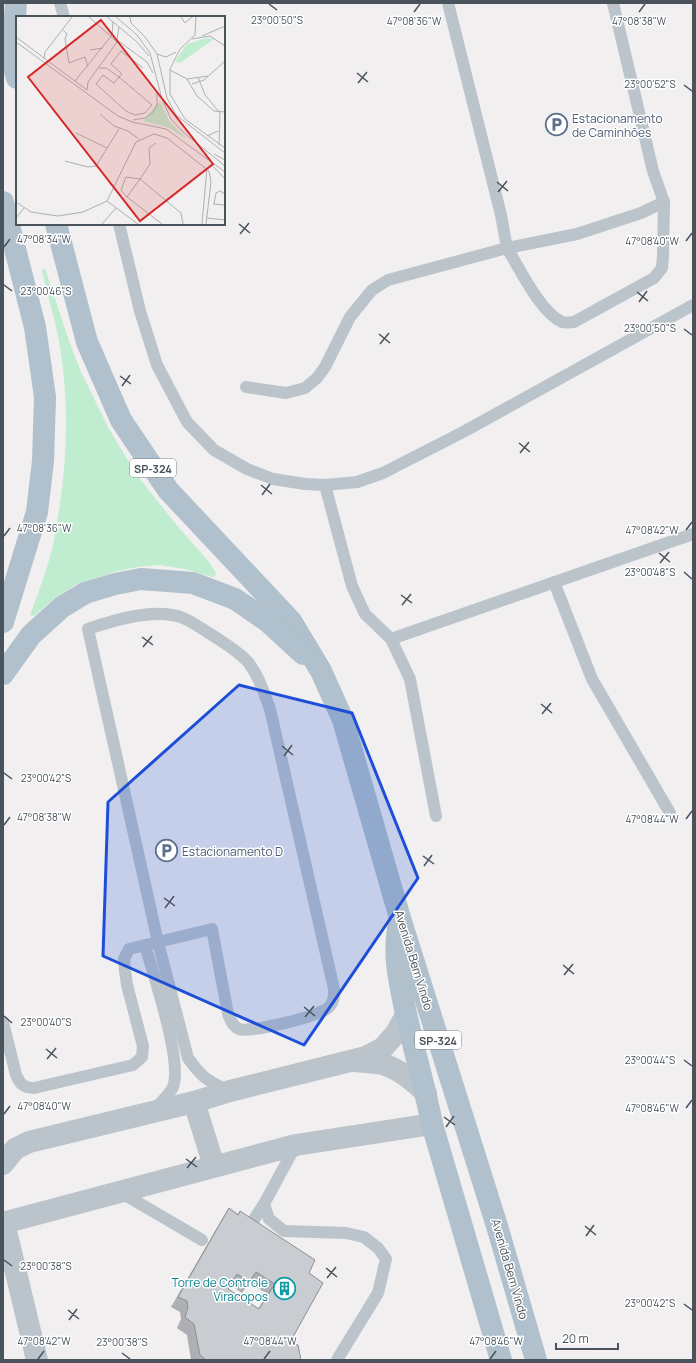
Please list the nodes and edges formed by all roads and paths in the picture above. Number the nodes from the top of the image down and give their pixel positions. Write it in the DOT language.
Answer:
graph roads {
  1 [pos="16,3"];
  2 [pos="448,3"];
  3 [pos="613,3"];
  4 [pos="3,25"];
  5 [pos="14,68"];
  6 [pos="3,202"];
  7 [pos="664,202"];
  8 [pos="56,225"];
  9 [pos="119,225"];
  10 [pos="507,248"];
  11 [pos="693,305"];
  12 [pos="246,387"];
  13 [pos="325,485"];
  14 [pos="693,534"];
  15 [pos="554,582"];
  16 [pos="3,622"];
  17 [pos="391,639"];
  18 [pos="321,671"];
  19 [pos="3,674"];
  20 [pos="670,813"];
  21 [pos="436,816"];
  22 [pos="400,918"];
  23 [pos="158,942"];
  24 [pos="145,945"];
  25 [pos="406,1015"];
  26 [pos="3,1022"];
  27 [pos="352,1061"];
  28 [pos="230,1091"];
  29 [pos="426,1094"];
  30 [pos="194,1102"];
  31 [pos="153,1111"];
  32 [pos="432,1124"];
  33 [pos="296,1145"];
  34 [pos="3,1164"];
  35 [pos="214,1166"];
  36 [pos="119,1191"];
  37 [pos="264,1204"];
  38 [pos="3,1223"];
  39 [pos="248,1229"];
  40 [pos="202,1240"];
  41 [pos="37,1360"];
  42 [pos="337,1360"];
  43 [pos="501,1360"];
  44 [pos="536,1360"];
  1 -- 5 [label="main road"];
  2 -- 10 [label="lane"];
  3 -- 7 [label="lane"];
  4 -- 5 [label="main road"];
  6 -- 16 [label="main road"];
  7 -- 10 [label="lane"];
  7 -- 10 [label="lane"];
  8 -- 18 [label="main road, SP-324"];
  9 -- 13 [label="lane"];
  10 -- 12 [label="lane"];
  11 -- 13 [label="lane"];
  13 -- 17 [label="lane"];
  14 -- 15 [label="lane"];
  15 -- 17 [label="lane"];
  15 -- 20 [label="lane"];
  17 -- 21 [label="lane"];
  18 -- 19 [label="main road"];
  18 -- 22 [label="main road, Avenida Bem Vindo / SP-324"];
  22 -- 25 [label="main road"];
  22 -- 44 [label="main road, Avenida Bem Vindo / SP-324"];
  23 -- 23 [label="lane"];
  23 -- 24 [label="lane"];
  23 -- 28 [label="lane"];
  24 -- 26 [label="lane"];
  24 -- 31 [label="lane"];
  25 -- 27 [label="street"];
  25 -- 29 [label="main road"];
  27 -- 28 [label="street"];
  27 -- 29 [label="street"];
  28 -- 30 [label="street"];
  29 -- 32 [label="main road"];
  30 -- 31 [label="street"];
  30 -- 35 [label="street"];
  31 -- 34 [label="street"];
  32 -- 33 [label="street"];
  32 -- 43 [label="main road"];
  33 -- 35 [label="street"];
  33 -- 37 [label="lane"];
  35 -- 36 [label="street"];
  36 -- 38 [label="street"];
  36 -- 40 [label="lane"];
  37 -- 39 [label="lane"];
  37 -- 42 [label="lane"];
  38 -- 41 [label="street"];
}
